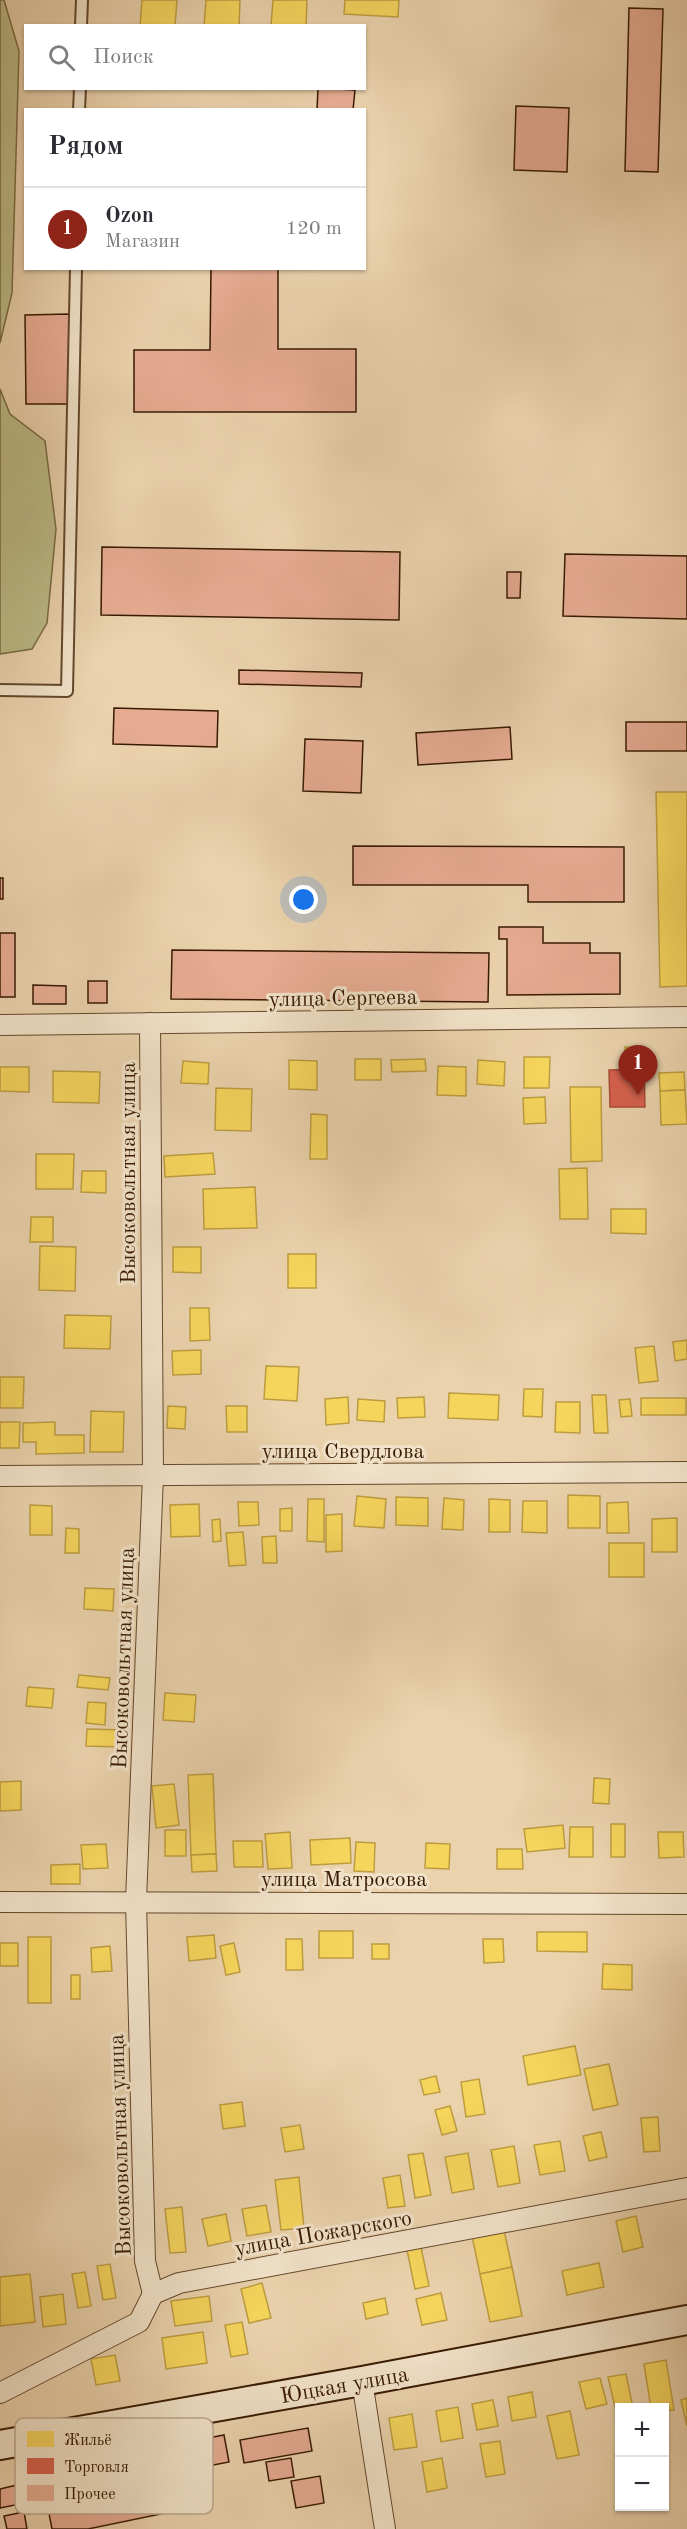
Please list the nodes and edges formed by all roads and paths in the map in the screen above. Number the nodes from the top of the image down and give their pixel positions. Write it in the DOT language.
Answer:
graph roads {
  1 [pos="82,0"];
  2 [pos="81,24"];
  3 [pos="80,90"];
  4 [pos="79,108"];
  5 [pos="76,270"];
  6 [pos="0,690"];
  7 [pos="687,1017"];
  8 [pos="150,1023"];
  9 [pos="0,1025"];
  10 [pos="687,1472"];
  11 [pos="153,1475"];
  12 [pos="0,1476"];
  13 [pos="136,1901"];
  14 [pos="0,1902"];
  15 [pos="687,1904"];
  16 [pos="687,2188"];
  17 [pos="153,2294"];
  18 [pos="687,2320"];
  19 [pos="362,2381"];
  20 [pos="0,2393"];
  21 [pos="153,2418"];
  22 [pos="15,2442"];
  23 [pos="0,2445"];
  24 [pos="386,2529"];
  1 -- 2 [label="lane"];
  3 -- 4 [label="lane"];
  5 -- 6 [label="lane"];
  7 -- 8 [label="street, улица Сергеева"];
  8 -- 9 [label="street, улица Сергеева"];
  8 -- 11 [label="street, Высоковольтная улица"];
  10 -- 11 [label="street, улица Свердлова"];
  11 -- 12 [label="street, улица Свердлова"];
  11 -- 13 [label="street, Высоковольтная улица"];
  13 -- 14 [label="street, улица Матросова"];
  13 -- 15 [label="street, улица Матросова"];
  13 -- 17 [label="street, Высоковольтная улица"];
  16 -- 17 [label="street, улица Пожарского"];
  17 -- 20 [label="street"];
  18 -- 19 [label="main road, Юцкая улица"];
  19 -- 21 [label="main road, Юцкая улица"];
  19 -- 24 [label="street"];
  22 -- 23 [label="main road, Юцкая улица"];
}
